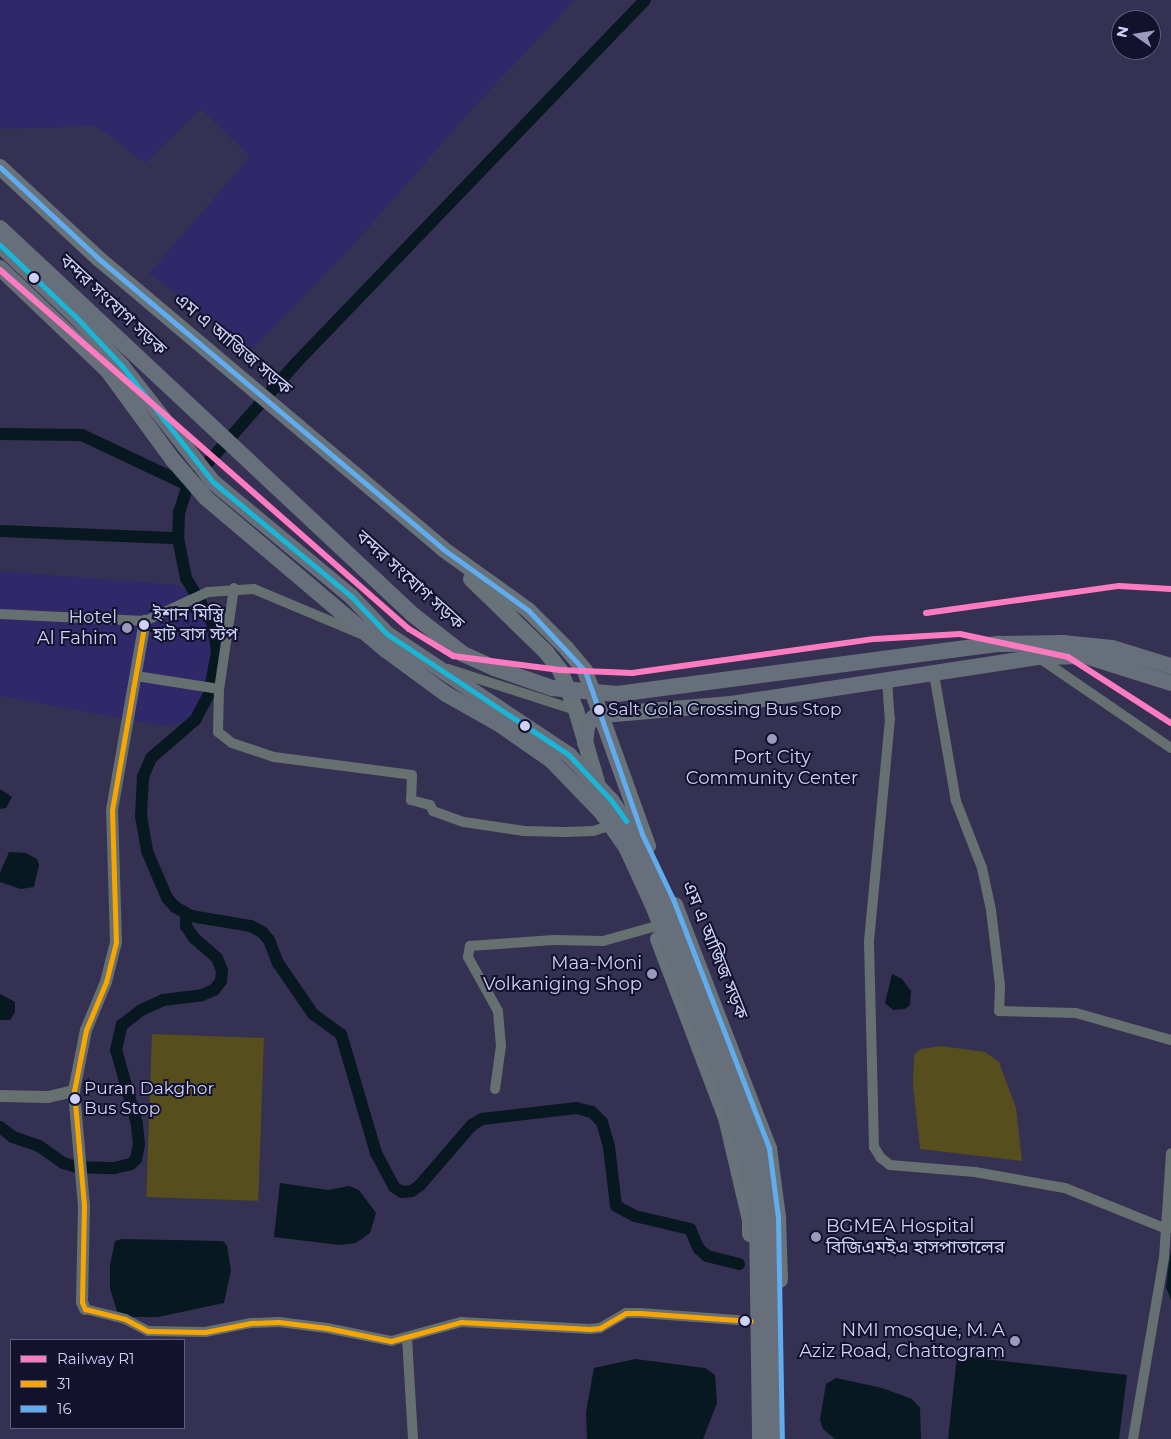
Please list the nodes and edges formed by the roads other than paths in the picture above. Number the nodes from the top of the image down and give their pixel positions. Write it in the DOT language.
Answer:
graph roads {
  1 [pos="0,167"];
  2 [pos="0,228"];
  3 [pos="0,245"];
  4 [pos="0,268"];
  5 [pos="444,549"];
  6 [pos="234,588"];
  7 [pos="0,614"];
  8 [pos="145,621"];
  9 [pos="1037,657"];
  10 [pos="1171,666"];
  11 [pos="934,674"];
  12 [pos="136,676"];
  13 [pos="887,680"];
  14 [pos="1171,683"];
  15 [pos="219,690"];
  16 [pos="576,710"];
  17 [pos="603,715"];
  18 [pos="586,743"];
  19 [pos="1171,748"];
  20 [pos="609,826"];
  21 [pos="653,927"];
  22 [pos="1171,1040"];
  23 [pos="495,1089"];
  24 [pos="74,1091"];
  25 [pos="0,1096"];
  26 [pos="1171,1152"];
  27 [pos="1167,1229"];
  28 [pos="85,1309"];
  29 [pos="751,1321"];
  30 [pos="406,1338"];
  31 [pos="413,1439"];
  32 [pos="753,1439"];
  33 [pos="760,1439"];
  34 [pos="775,1439"];
  35 [pos="782,1439"];
  36 [pos="1133,1439"];
  1 -- 5 [label="main road, এম এ আজিজ সড়ক"];
  2 -- 10 [label="highway, বন্দর সংযোগ সড়ক, bridge"];
  3 -- 34 [label="highway, bridge"];
  4 -- 33 [label="highway, bridge"];
  5 -- 16 [label="main road, এম এ আজিজ সড়ক"];
  5 -- 17 [label="main road, এম এ আজিজ সড়ক"];
  6 -- 8 [label="street"];
  6 -- 15 [label="street"];
  6 -- 16 [label="street"];
  7 -- 8 [label="street"];
  8 -- 12 [label="street"];
  9 -- 11 [label="highway"];
  9 -- 14 [label="highway"];
  9 -- 19 [label="street"];
  11 -- 13 [label="highway"];
  11 -- 22 [label="street"];
  12 -- 15 [label="street"];
  12 -- 24 [label="street"];
  13 -- 17 [label="highway"];
  13 -- 27 [label="street"];
  15 -- 20 [label="street"];
  16 -- 18 [label="main road, এম এ আজিজ সড়ক"];
  17 -- 18 [label="highway"];
  17 -- 35 [label="main road, এম এ আজিজ সড়ক"];
  18 -- 20 [label="main road, এম এ আজিজ সড়ক"];
  20 -- 21 [label="main road, এম এ আজিজ সড়ক"];
  21 -- 23 [label="street"];
  21 -- 29 [label="main road, এম এ আজিজ সড়ক"];
  24 -- 25 [label="street"];
  24 -- 28 [label="street"];
  26 -- 27 [label="street"];
  27 -- 36 [label="street"];
  28 -- 30 [label="street"];
  29 -- 30 [label="street"];
  29 -- 32 [label="main road, এম এ আজিজ সড়ক"];
  30 -- 31 [label="street"];
}
